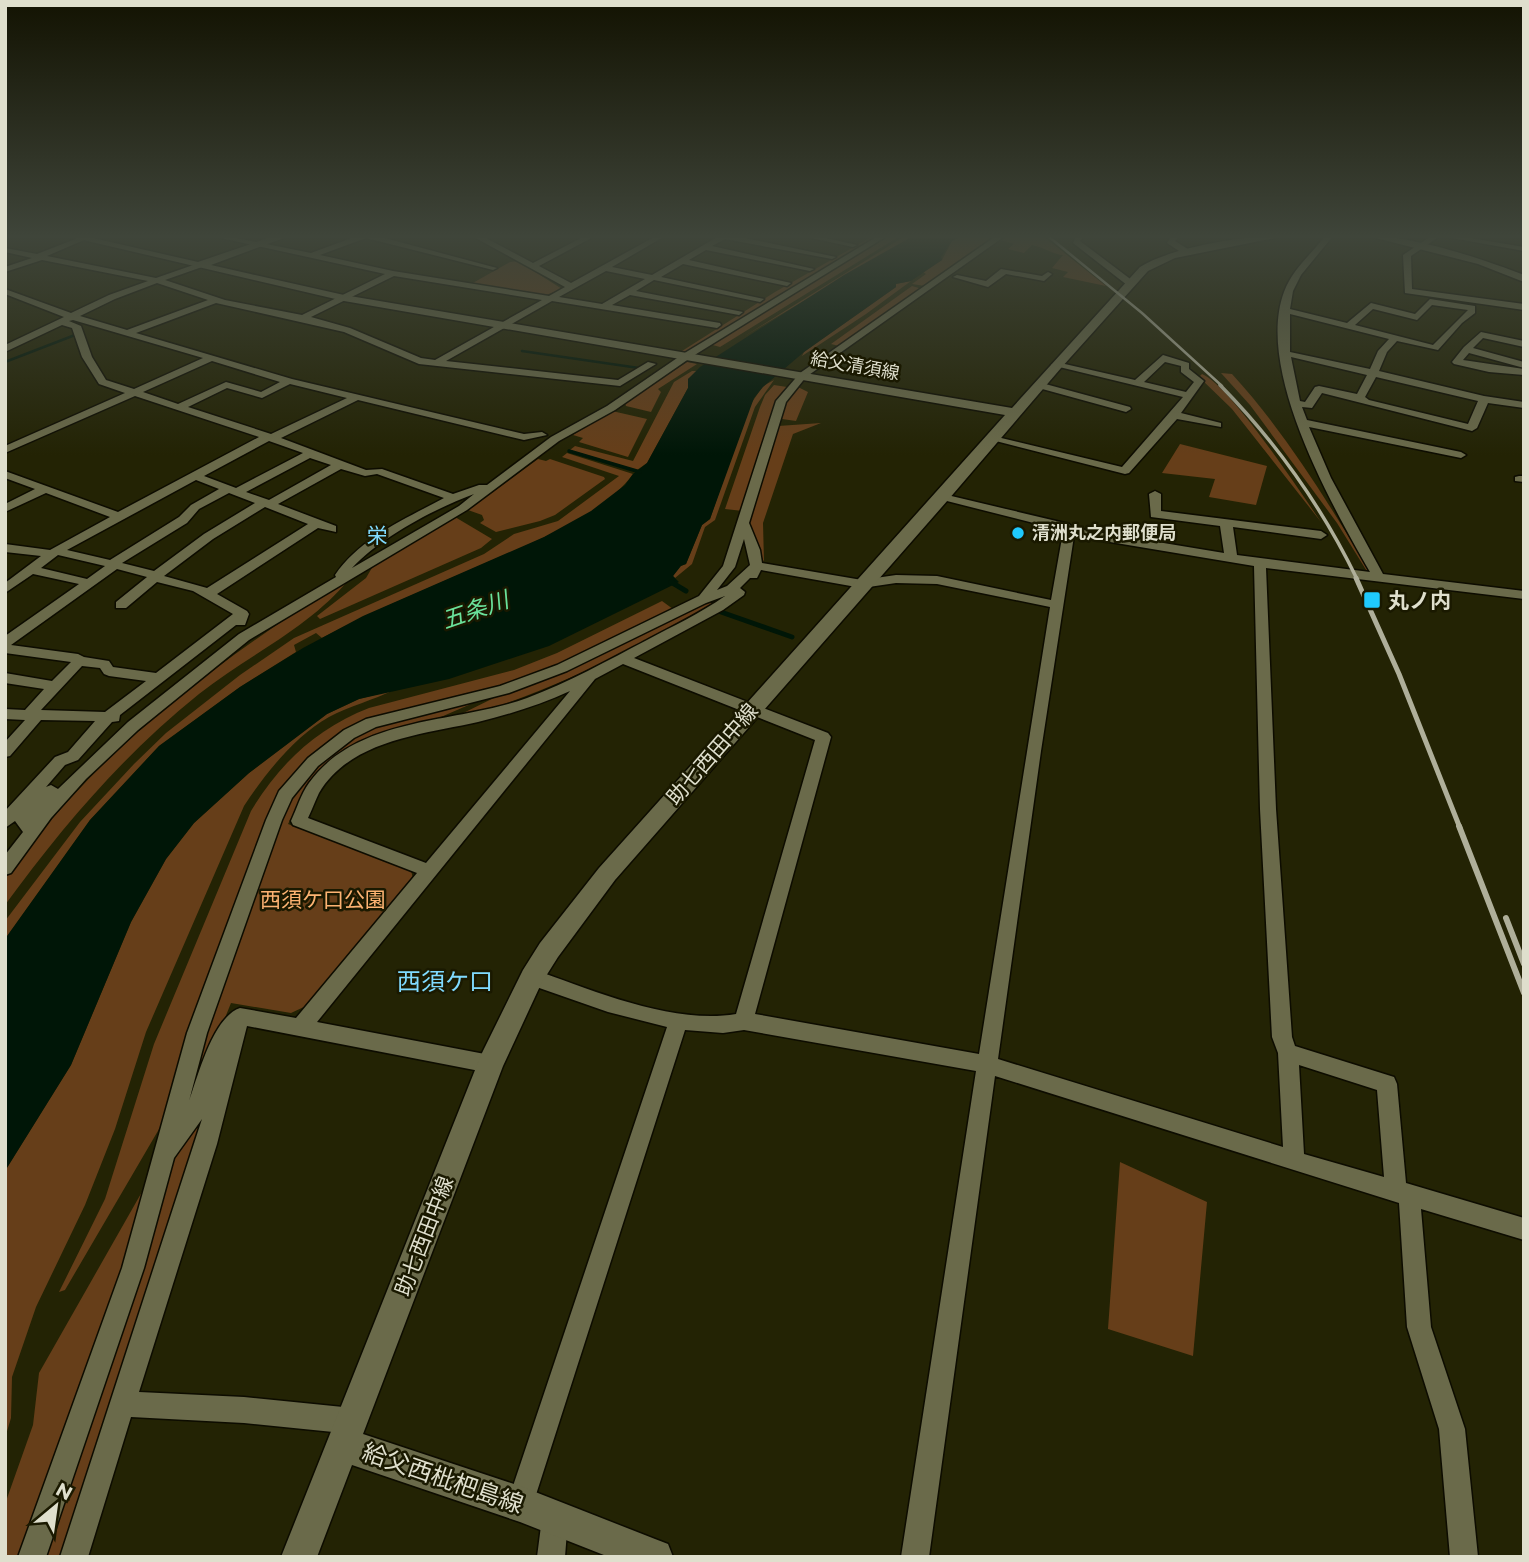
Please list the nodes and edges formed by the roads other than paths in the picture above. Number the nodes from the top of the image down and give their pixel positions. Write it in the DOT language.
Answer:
graph roads {
  1 [pos="52,309"];
  2 [pos="87,309"];
  3 [pos="191,309"];
  4 [pos="258,309"];
  5 [pos="322,309"];
  6 [pos="409,309"];
  7 [pos="533,309"];
  8 [pos="615,309"];
  9 [pos="722,309"];
  10 [pos="744,309"];
  11 [pos="765,309"];
  12 [pos="895,309"];
  13 [pos="1107,309"];
  14 [pos="1368,309"];
  15 [pos="1383,309"];
  16 [pos="1424,309"];
  17 [pos="1472,309"];
  18 [pos="1287,311"];
  19 [pos="739,312"];
  20 [pos="70,316"];
  21 [pos="303,318"];
  22 [pos="60,321"];
  23 [pos="504,325"];
  24 [pos="717,325"];
  25 [pos="1349,326"];
  26 [pos="127,333"];
  27 [pos="1395,338"];
  28 [pos="692,341"];
  29 [pos="1524,344"];
  30 [pos="5,349"];
  31 [pos="1467,349"];
  32 [pos="1284,353"];
  33 [pos="689,356"];
  34 [pos="212,358"];
  35 [pos="436,363"];
  36 [pos="651,364"];
  37 [pos="1056,365"];
  38 [pos="1523,365"];
  39 [pos="1373,373"];
  40 [pos="800,374"];
  41 [pos="289,381"];
  42 [pos="1138,383"];
  43 [pos="1038,385"];
  44 [pos="135,394"];
  45 [pos="1188,394"];
  46 [pos="355,398"];
  47 [pos="1360,398"];
  48 [pos="1484,399"];
  49 [pos="1297,403"];
  50 [pos="1524,405"];
  51 [pos="178,408"];
  52 [pos="611,408"];
  53 [pos="1126,409"];
  54 [pos="1015,412"];
  55 [pos="1175,415"];
  56 [pos="1304,423"];
  57 [pos="1217,425"];
  58 [pos="542,435"];
  59 [pos="270,438"];
  60 [pos="993,439"];
  61 [pos="5,450"];
  62 [pos="309,454"];
  63 [pos="1461,455"];
  64 [pos="523,462"];
  65 [pos="340,465"];
  66 [pos="5,474"];
  67 [pos="195,476"];
  68 [pos="503,479"];
  69 [pos="45,489"];
  70 [pos="233,490"];
  71 [pos="1155,494"];
  72 [pos="943,497"];
  73 [pos="453,498"];
  74 [pos="267,503"];
  75 [pos="5,509"];
  76 [pos="463,509"];
  77 [pos="120,517"];
  78 [pos="1226,523"];
  79 [pos="316,524"];
  80 [pos="743,524"];
  81 [pos="332,529"];
  82 [pos="1069,531"];
  83 [pos="392,533"];
  84 [pos="1321,535"];
  85 [pos="356,538"];
  86 [pos="374,544"];
  87 [pos="5,548"];
  88 [pos="54,553"];
  89 [pos="1231,558"];
  90 [pos="1260,563"];
  91 [pos="114,565"];
  92 [pos="758,566"];
  93 [pos="30,570"];
  94 [pos="154,576"];
  95 [pos="1378,576"];
  96 [pos="340,579"];
  97 [pos="90,583"];
  98 [pos="862,584"];
  99 [pos="5,589"];
  100 [pos="207,594"];
  101 [pos="1524,595"];
  102 [pos="701,600"];
  103 [pos="1057,604"];
  104 [pos="121,605"];
  105 [pos="242,614"];
  106 [pos="244,637"];
  107 [pos="5,643"];
  108 [pos="5,649"];
  109 [pos="230,650"];
  110 [pos="623,659"];
  111 [pos="79,662"];
  112 [pos="590,676"];
  113 [pos="5,678"];
  114 [pos="158,678"];
  115 [pos="56,686"];
  116 [pos="504,690"];
  117 [pos="752,709"];
  118 [pos="5,714"];
  119 [pos="32,715"];
  120 [pos="107,718"];
  121 [pos="422,729"];
  122 [pos="5,752"];
  123 [pos="7,818"];
  124 [pos="32,831"];
  125 [pos="6,867"];
  126 [pos="429,871"];
  127 [pos="532,977"];
  128 [pos="240,1016"];
  129 [pos="679,1020"];
  130 [pos="744,1021"];
  131 [pos="300,1028"];
  132 [pos="1288,1053"];
  133 [pos="490,1064"];
  134 [pos="989,1065"];
  135 [pos="162,1161"];
  136 [pos="1294,1161"];
  137 [pos="1403,1191"];
  138 [pos="1524,1229"];
  139 [pos="124,1404"];
  140 [pos="348,1433"];
  141 [pos="520,1504"];
  142 [pos="555,1518"];
  143 [pos="32,1557"];
  144 [pos="74,1557"];
  145 [pos="299,1557"];
  146 [pos="551,1557"];
  147 [pos="655,1557"];
  148 [pos="915,1557"];
  149 [pos="1464,1557"];
  1 -- 20 [label="street"];
  2 -- 20 [label="street"];
  3 -- 26 [label="street"];
  4 -- 21 [label="street"];
  5 -- 21 [label="street"];
  6 -- 23 [label="main road, 給父清須線"];
  7 -- 23 [label="street"];
  8 -- 24 [label="street"];
  9 -- 19 [label="street"];
  10 -- 19 [label="street"];
  11 -- 33 [label="street"];
  12 -- 40 [label="street"];
  13 -- 37 [label="main road, 助七西田中線"];
  14 -- 25 [label="street"];
  15 -- 16 [label="street"];
  17 -- 27 [label="street"];
  18 -- 25 [label="street"];
  18 -- 32 [label="street"];
  19 -- 24 [label="street"];
  20 -- 22 [label="street"];
  20 -- 26 [label="street"];
  21 -- 35 [label="street"];
  22 -- 30 [label="street"];
  22 -- 44 [label="street"];
  23 -- 33 [label="main road, 給父清須線"];
  23 -- 35 [label="street"];
  24 -- 28 [label="street"];
  25 -- 27 [label="street"];
  26 -- 34 [label="street"];
  27 -- 39 [label="street"];
  29 -- 31 [label="street"];
  31 -- 38 [label="street"];
  31 -- 38 [label="street"];
  32 -- 39 [label="street"];
  32 -- 49 [label="street"];
  33 -- 40 [label="main road, 給父清須線"];
  33 -- 52 [label="street"];
  34 -- 41 [label="street"];
  34 -- 44 [label="street"];
  35 -- 36 [label="street"];
  37 -- 42 [label="street"];
  37 -- 43 [label="main road, 助七西田中線"];
  39 -- 47 [label="street"];
  39 -- 48 [label="street"];
  40 -- 54 [label="main road, 給父清須線"];
  40 -- 80 [label="street"];
  41 -- 46 [label="street"];
  41 -- 51 [label="street"];
  42 -- 45 [label="street"];
  42 -- 45 [label="street"];
  43 -- 53 [label="street"];
  43 -- 54 [label="main road, 助七西田中線"];
  44 -- 51 [label="street"];
  44 -- 61 [label="street"];
  45 -- 55 [label="street"];
  46 -- 58 [label="street"];
  46 -- 59 [label="street"];
  47 -- 48 [label="street"];
  47 -- 49 [label="street"];
  48 -- 50 [label="street"];
  49 -- 56 [label="street"];
  51 -- 59 [label="street"];
  52 -- 58 [label="street"];
  52 -- 64 [label="street"];
  54 -- 60 [label="main road, 助七西田中線"];
  55 -- 57 [label="street"];
  55 -- 60 [label="street"];
  56 -- 63 [label="street"];
  56 -- 95 [label="street"];
  58 -- 64 [label="street"];
  59 -- 62 [label="street"];
  59 -- 67 [label="street"];
  60 -- 72 [label="main road, 助七西田中線"];
  62 -- 65 [label="street"];
  62 -- 70 [label="street"];
  64 -- 68 [label="street"];
  65 -- 73 [label="street"];
  65 -- 74 [label="street"];
  66 -- 69 [label="street"];
  67 -- 70 [label="street"];
  67 -- 77 [label="street"];
  68 -- 73 [label="street"];
  68 -- 76 [label="street"];
  69 -- 75 [label="street"];
  69 -- 77 [label="street"];
  70 -- 74 [label="street"];
  70 -- 91 [label="street"];
  71 -- 78 [label="street"];
  72 -- 82 [label="street"];
  72 -- 98 [label="main road, 助七西田中線"];
  73 -- 83 [label="street"];
  74 -- 79 [label="street"];
  74 -- 94 [label="street"];
  76 -- 83 [label="street"];
  76 -- 96 [label="street"];
  77 -- 88 [label="street"];
  78 -- 84 [label="street"];
  78 -- 89 [label="street"];
  79 -- 81 [label="street"];
  79 -- 100 [label="street"];
  80 -- 92 [label="street"];
  80 -- 102 [label="street"];
  82 -- 89 [label="street"];
  82 -- 103 [label="street"];
  83 -- 86 [label="street"];
  85 -- 86 [label="street"];
  86 -- 96 [label="street"];
  87 -- 88 [label="street"];
  88 -- 91 [label="street"];
  88 -- 93 [label="street"];
  89 -- 90 [label="street"];
  90 -- 95 [label="street"];
  90 -- 132 [label="street"];
  91 -- 94 [label="street"];
  91 -- 97 [label="street"];
  92 -- 98 [label="street"];
  92 -- 102 [label="street"];
  92 -- 110 [label="street"];
  93 -- 97 [label="street"];
  93 -- 99 [label="street"];
  94 -- 100 [label="street"];
  94 -- 104 [label="street"];
  95 -- 101 [label="street"];
  96 -- 106 [label="street"];
  97 -- 107 [label="street"];
  98 -- 103 [label="street"];
  98 -- 117 [label="main road, 助七西田中線"];
  100 -- 105 [label="street"];
  102 -- 116 [label="street"];
  103 -- 134 [label="street"];
  105 -- 106 [label="street"];
  105 -- 114 [label="street"];
  106 -- 109 [label="street"];
  108 -- 111 [label="street"];
  109 -- 120 [label="street"];
  109 -- 124 [label="street"];
  110 -- 112 [label="street"];
  110 -- 117 [label="street"];
  111 -- 114 [label="street"];
  111 -- 115 [label="street"];
  112 -- 121 [label="street"];
  112 -- 126 [label="street"];
  113 -- 115 [label="street"];
  114 -- 120 [label="street"];
  115 -- 119 [label="street"];
  116 -- 121 [label="street"];
  116 -- 135 [label="street"];
  117 -- 127 [label="main road, 助七西田中線"];
  117 -- 130 [label="street"];
  118 -- 119 [label="street"];
  119 -- 120 [label="street"];
  119 -- 122 [label="street"];
  120 -- 123 [label="street"];
  120 -- 124 [label="street"];
  121 -- 126 [label="street"];
  124 -- 125 [label="street"];
  126 -- 131 [label="street"];
  127 -- 129 [label="street"];
  127 -- 133 [label="main road, 助七西田中線"];
  128 -- 131 [label="street"];
  128 -- 135 [label="street"];
  128 -- 139 [label="street"];
  129 -- 130 [label="street"];
  129 -- 141 [label="street"];
  130 -- 134 [label="street"];
  131 -- 133 [label="street"];
  132 -- 136 [label="street"];
  132 -- 137 [label="street"];
  133 -- 140 [label="main road, 助七西田中線"];
  134 -- 136 [label="street"];
  134 -- 148 [label="street"];
  135 -- 143 [label="street"];
  136 -- 137 [label="street"];
  137 -- 138 [label="street"];
  137 -- 149 [label="street"];
  139 -- 140 [label="street"];
  139 -- 144 [label="street"];
  140 -- 141 [label="main road, 給父西枇杷島線"];
  140 -- 145 [label="main road, 給父西枇杷島線"];
  141 -- 142 [label="main road, 給父西枇杷島線"];
  142 -- 146 [label="street"];
  142 -- 147 [label="main road, 給父西枇杷島線"];
}
